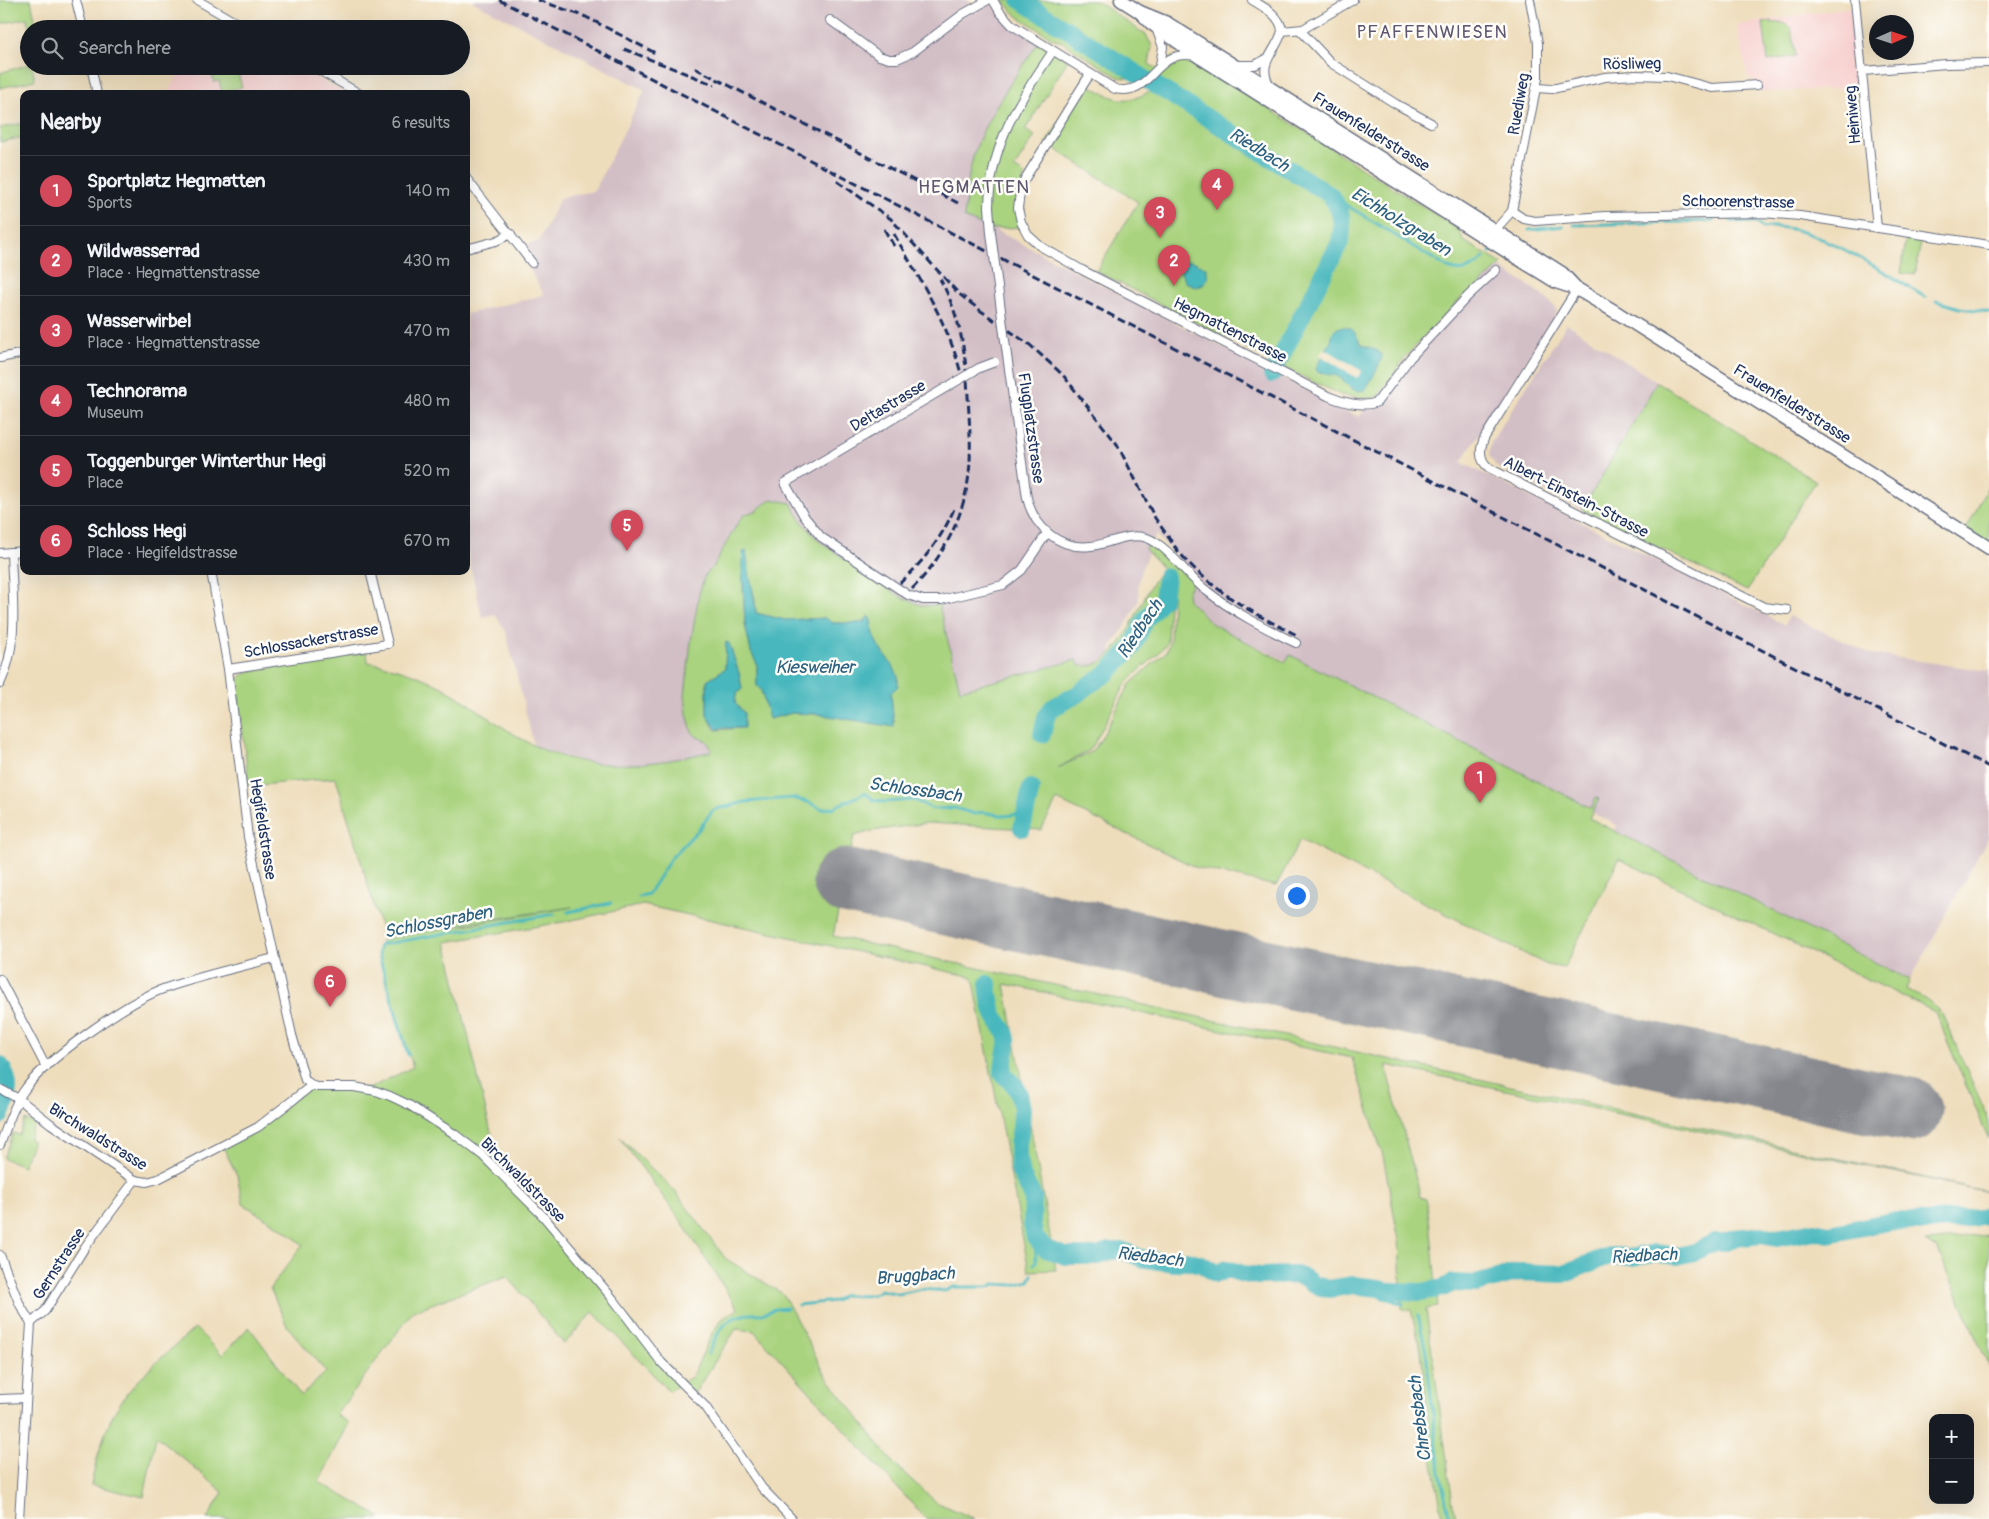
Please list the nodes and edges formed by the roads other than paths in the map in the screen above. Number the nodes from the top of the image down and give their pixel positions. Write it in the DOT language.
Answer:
graph roads {
  1 [pos="76,0"];
  2 [pos="198,0"];
  3 [pos="988,0"];
  4 [pos="993,0"];
  5 [pos="1122,0"];
  6 [pos="1252,0"];
  7 [pos="1353,0"];
  8 [pos="1530,0"];
  9 [pos="1855,0"];
  10 [pos="1140,12"];
  11 [pos="81,20"];
  12 [pos="232,20"];
  13 [pos="830,20"];
  14 [pos="1151,23"];
  15 [pos="1300,30"];
  16 [pos="1282,31"];
  17 [pos="1053,50"];
  18 [pos="1201,58"];
  19 [pos="1268,58"];
  20 [pos="1232,64"];
  21 [pos="1989,64"];
  22 [pos="1160,66"];
  23 [pos="1862,71"];
  24 [pos="1090,74"];
  25 [pos="93,75"];
  26 [pos="327,75"];
  27 [pos="1758,85"];
  28 [pos="1271,88"];
  29 [pos="1537,88"];
  30 [pos="96,90"];
  31 [pos="353,90"];
  32 [pos="1431,123"];
  33 [pos="470,183"];
  34 [pos="1512,211"];
  35 [pos="1877,228"];
  36 [pos="1495,230"];
  37 [pos="510,234"];
  38 [pos="1989,245"];
  39 [pos="470,248"];
  40 [pos="532,262"];
  41 [pos="1496,270"];
  42 [pos="1577,289"];
  43 [pos="20,354"];
  44 [pos="0,358"];
  45 [pos="1008,360"];
  46 [pos="1047,533"];
  47 [pos="1989,548"];
  48 [pos="20,551"];
  49 [pos="0,552"];
  50 [pos="11,552"];
  51 [pos="213,575"];
  52 [pos="371,575"];
  53 [pos="1786,610"];
  54 [pos="1296,643"];
  55 [pos="228,669"];
  56 [pos="0,684"];
  57 [pos="274,958"];
  58 [pos="0,979"];
  59 [pos="46,1067"];
  60 [pos="311,1086"];
  61 [pos="1,1091"];
  62 [pos="16,1098"];
  63 [pos="0,1145"];
  64 [pos="135,1180"];
  65 [pos="0,1255"];
  66 [pos="31,1323"];
  67 [pos="26,1398"];
  68 [pos="0,1399"];
  69 [pos="19,1519"];
  70 [pos="792,1519"];
  1 -- 11 [label="street"];
  2 -- 12 [label="street"];
  3 -- 13 [label="street"];
  4 -- 17 [label="street"];
  5 -- 10 [label="main road, Frauenfelderstrasse"];
  6 -- 16 [label="street"];
  7 -- 15 [label="street"];
  8 -- 29 [label="street, Ruediweg"];
  9 -- 23 [label="street, Heiniweg"];
  10 -- 14 [label="main road, Frauenfelderstrasse"];
  10 -- 20 [label="main road, Frauenfelderstrasse"];
  14 -- 18 [label="main road, Frauenfelderstrasse"];
  14 -- 22 [label="street"];
  15 -- 16 [label="street"];
  15 -- 32 [label="street"];
  16 -- 19 [label="street"];
  17 -- 24 [label="street"];
  17 -- 45 [label="street, Flugplatzstrasse, bridge"];
  18 -- 22 [label="street"];
  18 -- 42 [label="main road, Frauenfelderstrasse"];
  19 -- 20 [label="street"];
  19 -- 28 [label="street"];
  20 -- 28 [label="main road, Frauenfelderstrasse"];
  21 -- 23 [label="street"];
  22 -- 24 [label="street"];
  23 -- 35 [label="street, Heiniweg"];
  24 -- 41 [label="street, Hegmattenstrasse"];
  25 -- 30 [label="street"];
  26 -- 31 [label="street"];
  27 -- 29 [label="street, Rösliweg"];
  28 -- 36 [label="main road, Frauenfelderstrasse"];
  29 -- 34 [label="street, Ruediweg"];
  33 -- 37 [label="street"];
  34 -- 35 [label="street, Schoorenstrasse"];
  34 -- 36 [label="street"];
  35 -- 38 [label="street, Schoorenstrasse"];
  36 -- 42 [label="main road, Frauenfelderstrasse"];
  37 -- 39 [label="street"];
  37 -- 40 [label="street"];
  42 -- 47 [label="main road, Frauenfelderstrasse"];
  42 -- 53 [label="street, Albert-Einstein-Strasse"];
  43 -- 44 [label="street"];
  45 -- 46 [label="street, Flugplatzstrasse"];
  45 -- 46 [label="street, Deltastrasse, bridge"];
  46 -- 54 [label="street, Flugplatzstrasse"];
  48 -- 50 [label="street"];
  49 -- 50 [label="street"];
  50 -- 56 [label="street"];
  51 -- 55 [label="street, Hegifeldstrasse"];
  52 -- 55 [label="street, Schlossackerstrasse"];
  55 -- 57 [label="street, Hegifeldstrasse"];
  57 -- 59 [label="street"];
  57 -- 60 [label="street, Hegifeldstrasse"];
  58 -- 59 [label="street"];
  59 -- 62 [label="street"];
  60 -- 64 [label="street, Birchwaldstrasse"];
  60 -- 70 [label="street, Birchwaldstrasse"];
  61 -- 62 [label="street, Birchwaldstrasse"];
  62 -- 63 [label="street"];
  62 -- 64 [label="street, Birchwaldstrasse"];
  64 -- 66 [label="street, Gernstrasse"];
  65 -- 66 [label="street"];
  66 -- 67 [label="street, Gernstrasse"];
  67 -- 68 [label="street"];
  67 -- 69 [label="street, Gernstrasse"];
}
